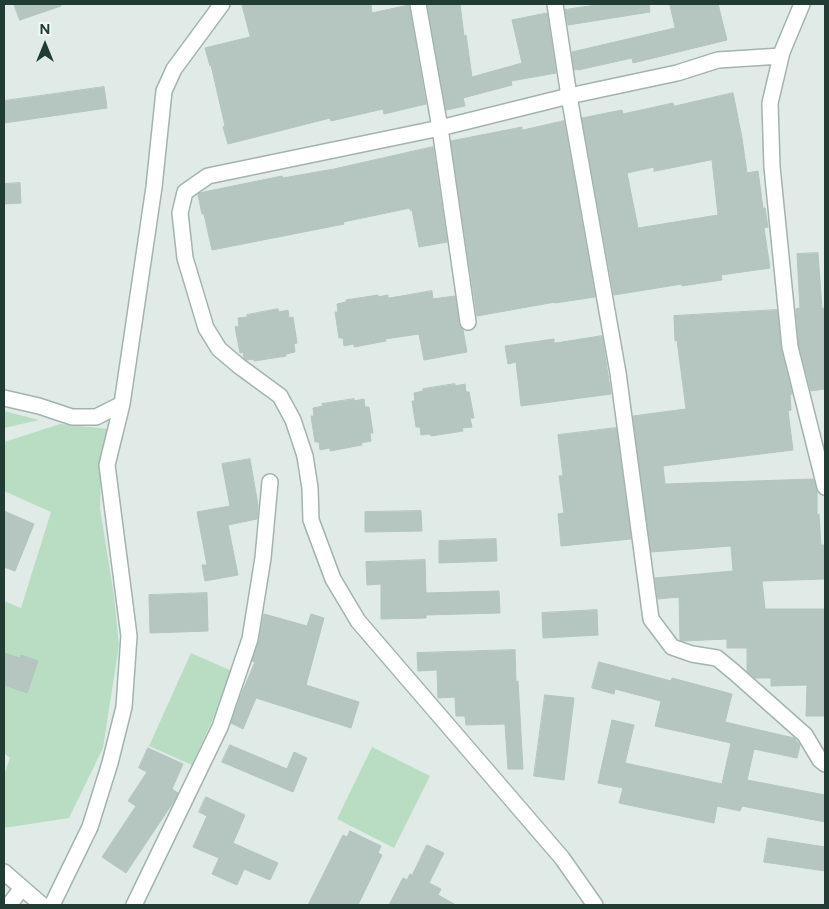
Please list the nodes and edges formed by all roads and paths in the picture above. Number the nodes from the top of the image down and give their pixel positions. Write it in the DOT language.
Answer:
graph roads {
  1 [pos="222,4"];
  2 [pos="418,4"];
  3 [pos="555,4"];
  4 [pos="802,4"];
  5 [pos="781,56"];
  6 [pos="569,96"];
  7 [pos="440,128"];
  8 [pos="468,322"];
  9 [pos="4,398"];
  10 [pos="122,404"];
  11 [pos="270,482"];
  12 [pos="825,487"];
  13 [pos="825,764"];
  14 [pos="4,872"];
  15 [pos="22,888"];
  16 [pos="9,905"];
  17 [pos="42,905"];
  18 [pos="52,905"];
  19 [pos="134,905"];
  20 [pos="595,905"];
  1 -- 10 [label="street"];
  2 -- 7 [label="street"];
  3 -- 6 [label="street"];
  4 -- 5 [label="street"];
  5 -- 6 [label="street"];
  5 -- 12 [label="street"];
  6 -- 7 [label="street"];
  6 -- 13 [label="street"];
  7 -- 8 [label="street"];
  7 -- 20 [label="street"];
  9 -- 10 [label="street"];
  10 -- 18 [label="street"];
  11 -- 19 [label="street"];
  14 -- 15 [label="street"];
  15 -- 16 [label="street"];
  15 -- 17 [label="street"];
}
